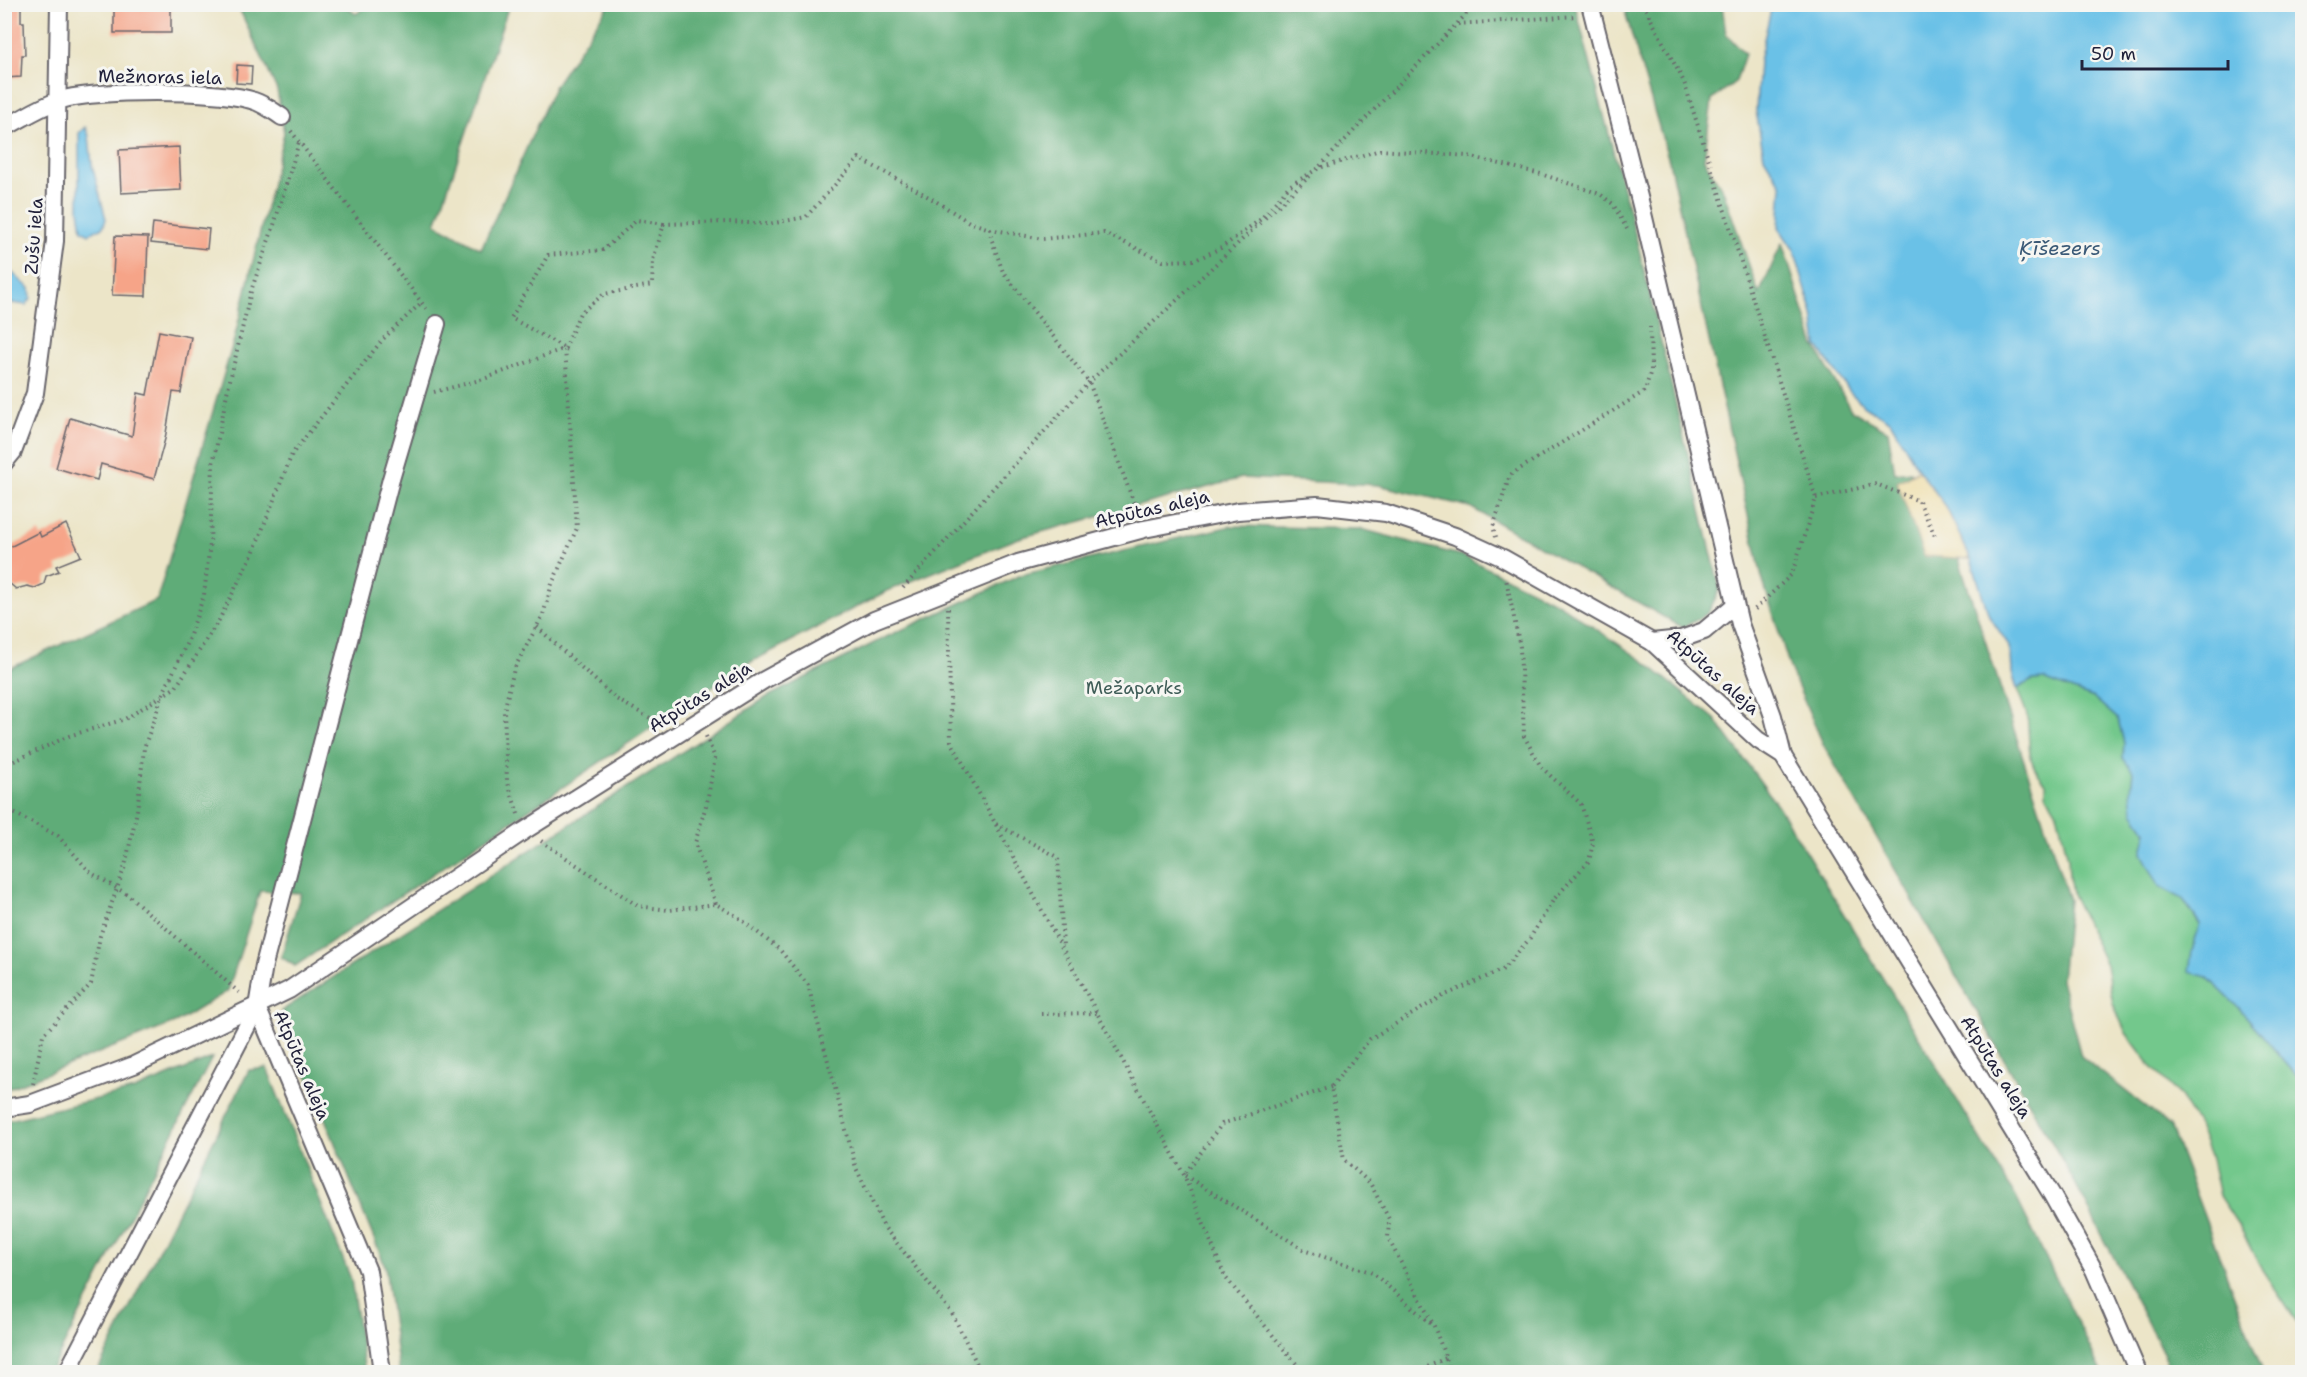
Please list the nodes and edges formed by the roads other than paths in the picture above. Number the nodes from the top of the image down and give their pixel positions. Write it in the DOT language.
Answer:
graph roads {
  1 [pos="59,4"];
  2 [pos="1592,10"];
  3 [pos="58,100"];
  4 [pos="282,117"];
  5 [pos="4,128"];
  6 [pos="437,324"];
  7 [pos="4,463"];
  8 [pos="1735,605"];
  9 [pos="1652,642"];
  10 [pos="1783,756"];
  11 [pos="257,1007"];
  12 [pos="4,1108"];
  13 [pos="67,1372"];
  14 [pos="382,1372"];
  15 [pos="2138,1372"];
  1 -- 3 [label="street, Zušu iela"];
  2 -- 8 [label="street"];
  3 -- 4 [label="street, Mežnoras iela"];
  3 -- 5 [label="street, Mežnoras iela"];
  3 -- 7 [label="street, Zušu iela"];
  6 -- 11 [label="street"];
  8 -- 9 [label="street"];
  8 -- 10 [label="street"];
  9 -- 10 [label="street, Atpūtas aleja"];
  9 -- 11 [label="street, Atpūtas aleja"];
  10 -- 15 [label="street, Atpūtas aleja"];
  11 -- 12 [label="street"];
  11 -- 13 [label="street"];
  11 -- 14 [label="street, Atpūtas aleja"];
}
